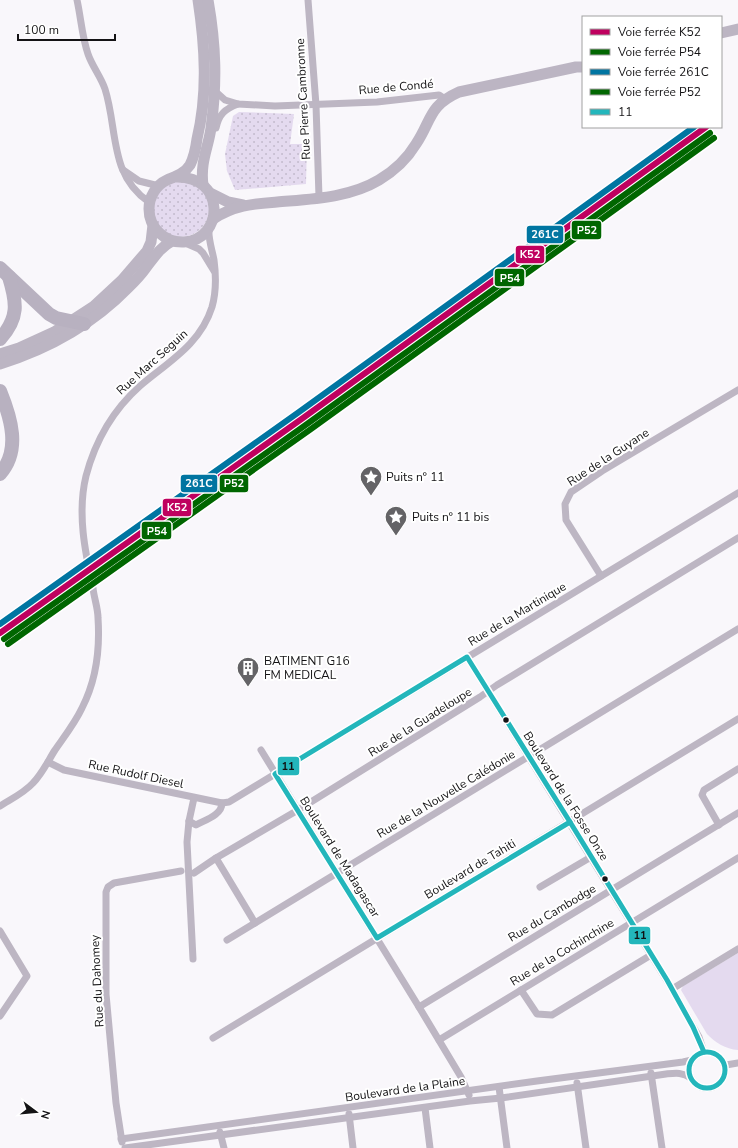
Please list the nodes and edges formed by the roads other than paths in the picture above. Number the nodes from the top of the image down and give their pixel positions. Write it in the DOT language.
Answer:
graph roads {
  1 [pos="77,0"];
  2 [pos="198,0"];
  3 [pos="208,0"];
  4 [pos="308,0"];
  5 [pos="738,29"];
  6 [pos="722,33"];
  7 [pos="580,66"];
  8 [pos="215,91"];
  9 [pos="445,99"];
  10 [pos="238,104"];
  11 [pos="316,105"];
  12 [pos="206,151"];
  13 [pos="123,170"];
  14 [pos="175,177"];
  15 [pos="159,186"];
  16 [pos="207,189"];
  17 [pos="319,198"];
  18 [pos="150,202"];
  19 [pos="243,205"];
  20 [pos="211,222"];
  21 [pos="153,226"];
  22 [pos="178,242"];
  23 [pos="214,271"];
  24 [pos="5,272"];
  25 [pos="70,322"];
  26 [pos="84,324"];
  27 [pos="0,339"];
  28 [pos="0,354"];
  29 [pos="0,364"];
  30 [pos="738,390"];
  31 [pos="0,391"];
  32 [pos="4,406"];
  33 [pos="0,474"];
  34 [pos="738,493"];
  35 [pos="738,538"];
  36 [pos="601,576"];
  37 [pos="738,629"];
  38 [pos="468,657"];
  39 [pos="489,691"];
  40 [pos="738,719"];
  41 [pos="261,750"];
  42 [pos="529,757"];
  43 [pos="48,762"];
  44 [pos="738,769"];
  45 [pos="275,774"];
  46 [pos="194,798"];
  47 [pos="222,803"];
  48 [pos="0,806"];
  49 [pos="298,810"];
  50 [pos="738,813"];
  51 [pos="189,821"];
  52 [pos="570,822"];
  53 [pos="719,825"];
  54 [pos="591,857"];
  55 [pos="216,858"];
  56 [pos="738,858"];
  57 [pos="181,871"];
  58 [pos="194,873"];
  59 [pos="336,873"];
  60 [pos="540,887"];
  61 [pos="611,890"];
  62 [pos="631,922"];
  63 [pos="255,923"];
  64 [pos="0,931"];
  65 [pos="376,938"];
  66 [pos="227,940"];
  67 [pos="738,949"];
  68 [pos="651,955"];
  69 [pos="193,959"];
  70 [pos="672,989"];
  71 [pos="521,990"];
  72 [pos="419,1006"];
  73 [pos="0,1016"];
  74 [pos="213,1038"];
  75 [pos="439,1040"];
  76 [pos="704,1052"];
  77 [pos="692,1060"];
  78 [pos="738,1063"];
  79 [pos="726,1065"];
  80 [pos="651,1066"];
  81 [pos="614,1071"];
  82 [pos="652,1076"];
  83 [pos="576,1077"];
  84 [pos="690,1078"];
  85 [pos="537,1081"];
  86 [pos="616,1081"];
  87 [pos="577,1086"];
  88 [pos="499,1087"];
  89 [pos="468,1092"];
  90 [pos="539,1092"];
  91 [pos="501,1098"];
  92 [pos="470,1101"];
  93 [pos="348,1108"];
  94 [pos="425,1108"];
  95 [pos="349,1118"];
  96 [pos="219,1126"];
  97 [pos="220,1136"];
  98 [pos="121,1139"];
  99 [pos="124,1148"];
  100 [pos="224,1148"];
  101 [pos="353,1148"];
  102 [pos="430,1148"];
  103 [pos="507,1148"];
  104 [pos="586,1148"];
  105 [pos="662,1148"];
  1 -- 13 [label="street"];
  2 -- 14 [label="main road"];
  3 -- 8 [label="main road"];
  4 -- 11 [label="street, Rue Pierre Cambronne"];
  5 -- 6 [label="main road"];
  7 -- 9 [label="main road, Rue de Condé"];
  8 -- 10 [label="street, Rue de Condé"];
  8 -- 12 [label="main road"];
  9 -- 11 [label="street, Rue de Condé"];
  9 -- 17 [label="main road"];
  10 -- 11 [label="street, Rue de Condé"];
  10 -- 12 [label="street"];
  11 -- 17 [label="street, Rue Pierre Cambronne"];
  12 -- 16 [label="main road"];
  13 -- 15 [label="street"];
  13 -- 18 [label="street"];
  14 -- 15 [label="main road"];
  14 -- 16 [label="main road"];
  15 -- 18 [label="main road"];
  16 -- 19 [label="main road"];
  16 -- 20 [label="main road"];
  17 -- 19 [label="main road"];
  18 -- 21 [label="main road"];
  19 -- 20 [label="main road"];
  20 -- 22 [label="main road"];
  20 -- 23 [label="street, Rue Marc Seguin"];
  21 -- 22 [label="main road"];
  21 -- 25 [label="main road"];
  22 -- 23 [label="street"];
  22 -- 26 [label="main road"];
  23 -- 43 [label="street, Rue Marc Seguin"];
  24 -- 25 [label="highway"];
  24 -- 27 [label="highway"];
  25 -- 26 [label="highway"];
  25 -- 28 [label="main road"];
  26 -- 29 [label="main road"];
  30 -- 36 [label="street, Rue de la Guyane"];
  31 -- 32 [label="highway"];
  32 -- 33 [label="highway"];
  34 -- 36 [label="street, Rue de la Martinique"];
  35 -- 39 [label="street, Rue de la Guadeloupe"];
  36 -- 38 [label="street, Rue de la Martinique"];
  37 -- 42 [label="street, Rue de la Nouvelle Calédonie"];
  38 -- 39 [label="street, Boulevard de la Fosse Onze"];
  38 -- 45 [label="street, Rue de la Martinique"];
  39 -- 42 [label="street, Boulevard de la Fosse Onze"];
  39 -- 49 [label="street, Rue de la Guadeloupe"];
  40 -- 52 [label="street, Boulevard de Tahiti"];
  41 -- 45 [label="street, Boulevard de Madagascar"];
  42 -- 52 [label="street, Boulevard de la Fosse Onze"];
  42 -- 59 [label="street, Rue de la Nouvelle Calédonie"];
  43 -- 46 [label="street, Rue Rudolf Diesel"];
  43 -- 48 [label="street, Rue Marc Seguin"];
  44 -- 53 [label="street"];
  45 -- 47 [label="street, Rue de la Martinique"];
  45 -- 49 [label="street, Boulevard de Madagascar"];
  46 -- 47 [label="street, Rue Rudolf Diesel"];
  46 -- 51 [label="street"];
  47 -- 51 [label="street, Rue de la Martinique"];
  49 -- 55 [label="street, Rue de la Guadeloupe"];
  49 -- 59 [label="street, Boulevard de Madagascar"];
  50 -- 53 [label="street, Rue du Cambodge"];
  51 -- 69 [label="street"];
  52 -- 54 [label="street, Boulevard de la Fosse Onze"];
  52 -- 65 [label="street, Boulevard de Tahiti"];
  53 -- 61 [label="street, Rue du Cambodge"];
  54 -- 60 [label="street"];
  54 -- 61 [label="street, Boulevard de la Fosse Onze"];
  55 -- 58 [label="street, Rue de la Guadeloupe"];
  55 -- 63 [label="street"];
  56 -- 62 [label="street, Rue de la Cochinchine"];
  57 -- 98 [label="street, Rue du Dahomey"];
  59 -- 63 [label="street, Rue de la Nouvelle Calédonie"];
  59 -- 65 [label="street, Boulevard de Madagascar"];
  61 -- 62 [label="street, Boulevard de la Fosse Onze"];
  61 -- 72 [label="street, Rue du Cambodge"];
  62 -- 68 [label="street, Boulevard de la Fosse Onze"];
  62 -- 71 [label="street, Rue de la Cochinchine"];
  63 -- 66 [label="street, Rue de la Nouvelle Calédonie"];
  64 -- 73 [label="street"];
  65 -- 72 [label="street, Boulevard de Madagascar"];
  65 -- 74 [label="street, Boulevard de Tahiti"];
  67 -- 70 [label="street"];
  68 -- 70 [label="street, Boulevard de la Fosse Onze"];
  68 -- 71 [label="street"];
  70 -- 76 [label="street, Boulevard de la Fosse Onze"];
  71 -- 75 [label="street, Rue de la Cochinchine"];
  72 -- 75 [label="street, Boulevard de Madagascar"];
  75 -- 89 [label="street, Boulevard de Madagascar"];
  76 -- 77 [label="street"];
  76 -- 79 [label="street"];
  77 -- 80 [label="street, Boulevard de la Plaine"];
  77 -- 84 [label="street"];
  78 -- 79 [label="street"];
  79 -- 84 [label="street"];
  80 -- 81 [label="street, Boulevard de la Plaine"];
  80 -- 82 [label="street"];
  81 -- 83 [label="street, Boulevard de la Plaine"];
  81 -- 86 [label="street"];
  82 -- 84 [label="street, Boulevard de la Plaine"];
  82 -- 86 [label="street, Boulevard de la Plaine"];
  82 -- 105 [label="street"];
  83 -- 85 [label="street, Boulevard de la Plaine"];
  83 -- 87 [label="street"];
  85 -- 88 [label="street, Boulevard de la Plaine"];
  85 -- 90 [label="street"];
  86 -- 87 [label="street, Boulevard de la Plaine"];
  87 -- 90 [label="street, Boulevard de la Plaine"];
  87 -- 104 [label="street"];
  88 -- 89 [label="street, Boulevard de la Plaine"];
  88 -- 91 [label="street"];
  89 -- 92 [label="street, Boulevard de Madagascar"];
  89 -- 93 [label="street, Boulevard de la Plaine"];
  90 -- 91 [label="street, Boulevard de la Plaine"];
  91 -- 92 [label="street, Boulevard de la Plaine"];
  91 -- 103 [label="street"];
  92 -- 94 [label="street, Boulevard de la Plaine"];
  93 -- 95 [label="street"];
  93 -- 96 [label="street, Boulevard de la Plaine"];
  94 -- 95 [label="street, Boulevard de la Plaine"];
  94 -- 102 [label="street"];
  95 -- 97 [label="street, Boulevard de la Plaine"];
  95 -- 101 [label="street"];
  96 -- 97 [label="street"];
  96 -- 98 [label="street, Boulevard de la Plaine"];
  97 -- 99 [label="street, Boulevard de la Plaine"];
  97 -- 100 [label="street"];
  98 -- 99 [label="street, Rue du Dahomey"];
}
